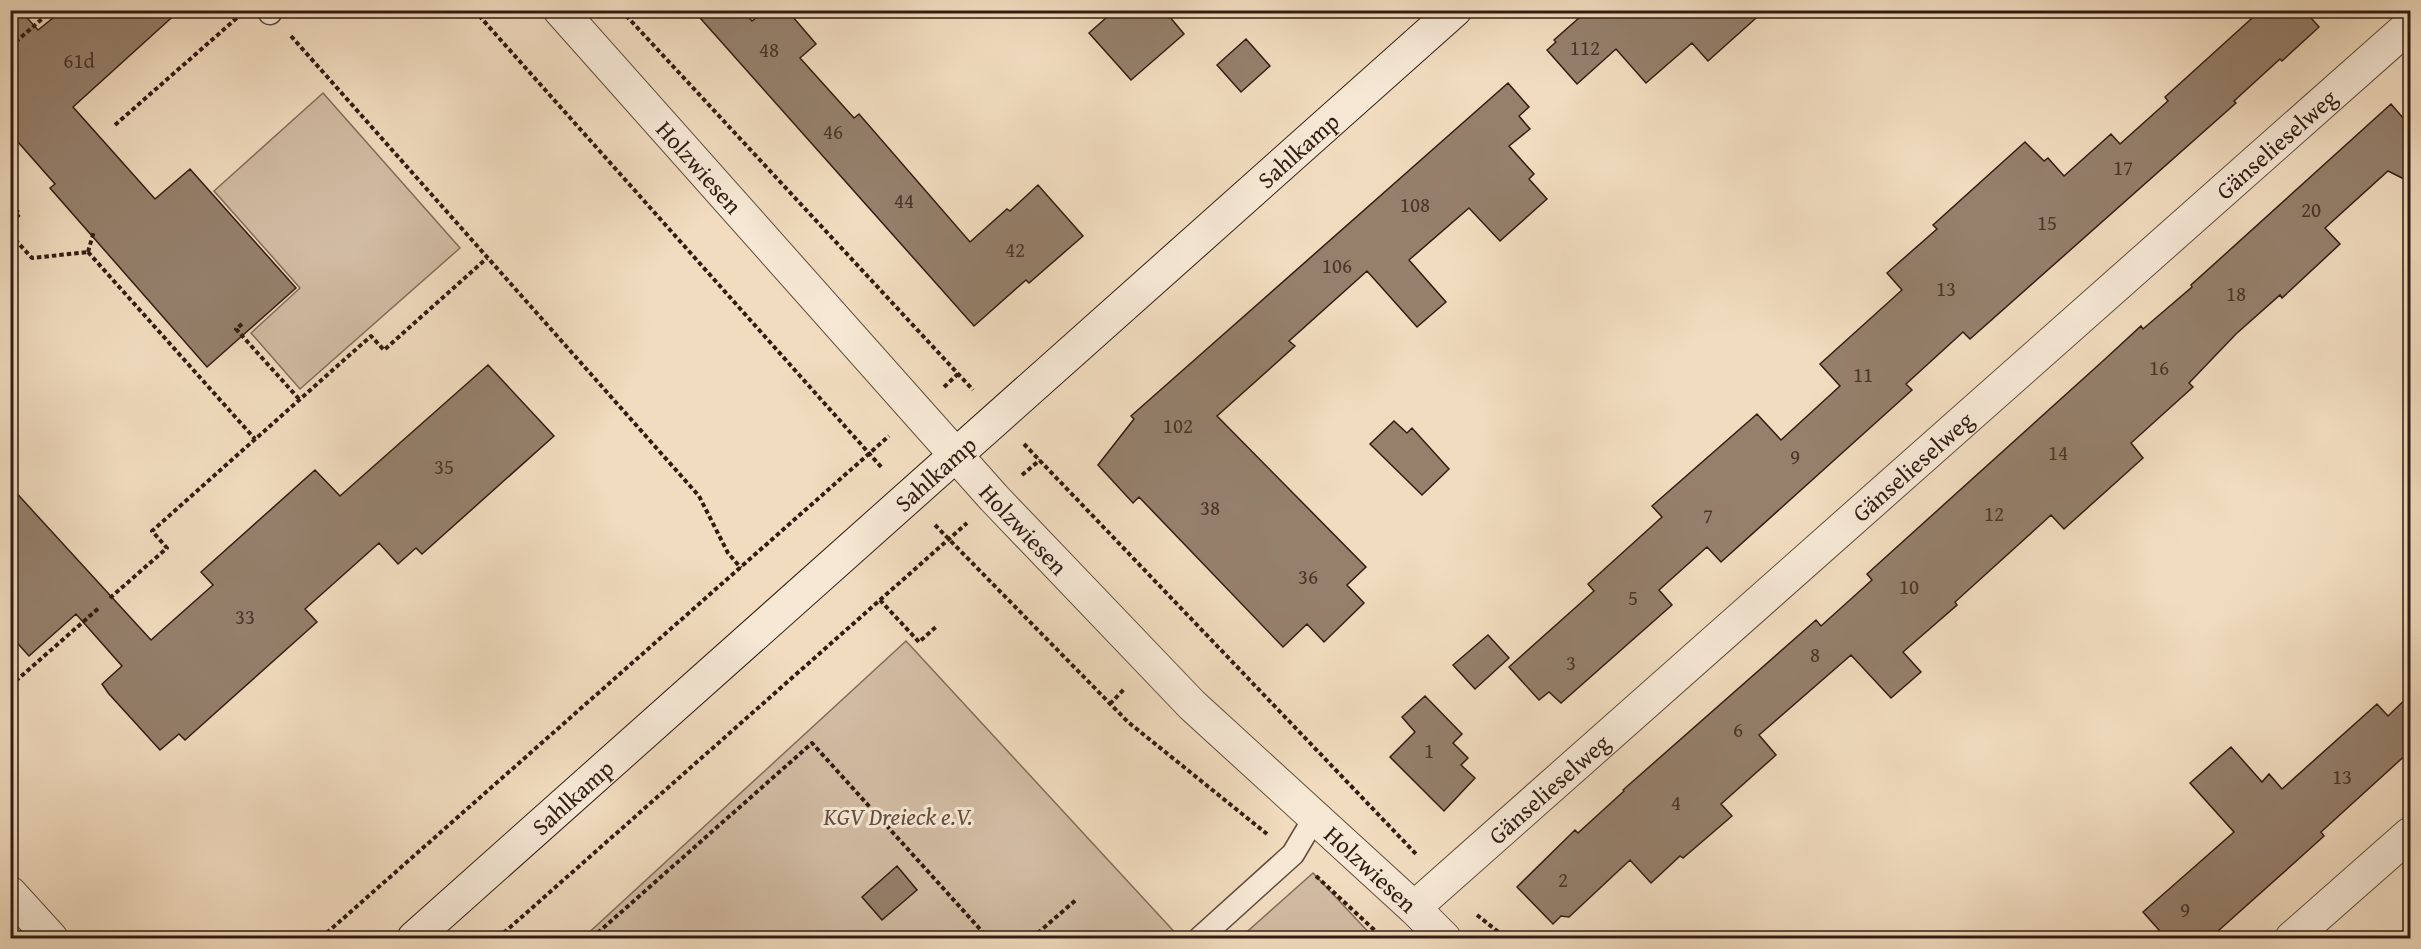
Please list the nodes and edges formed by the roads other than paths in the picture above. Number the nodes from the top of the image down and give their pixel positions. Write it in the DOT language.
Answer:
graph roads {
  1 [pos="560,10"];
  2 [pos="1455,10"];
  3 [pos="2410,25"];
  4 [pos="956,456"];
  5 [pos="1315,817"];
  6 [pos="2410,834"];
  7 [pos="10,893"];
  8 [pos="1414,908"];
  9 [pos="51,939"];
  10 [pos="414,939"];
  11 [pos="1200,939"];
  12 [pos="1444,939"];
  13 [pos="2292,939"];
  1 -- 4 [label="street, Holzwiesen"];
  2 -- 4 [label="street, Sahlkamp"];
  3 -- 8 [label="street, Gänselieselweg"];
  4 -- 5 [label="street, Holzwiesen"];
  4 -- 10 [label="street, Sahlkamp"];
  5 -- 8 [label="street, Holzwiesen"];
  5 -- 11 [label="lane"];
  6 -- 13 [label="street"];
  7 -- 9 [label="street"];
  8 -- 12 [label="street, Holzwiesen"];
}
